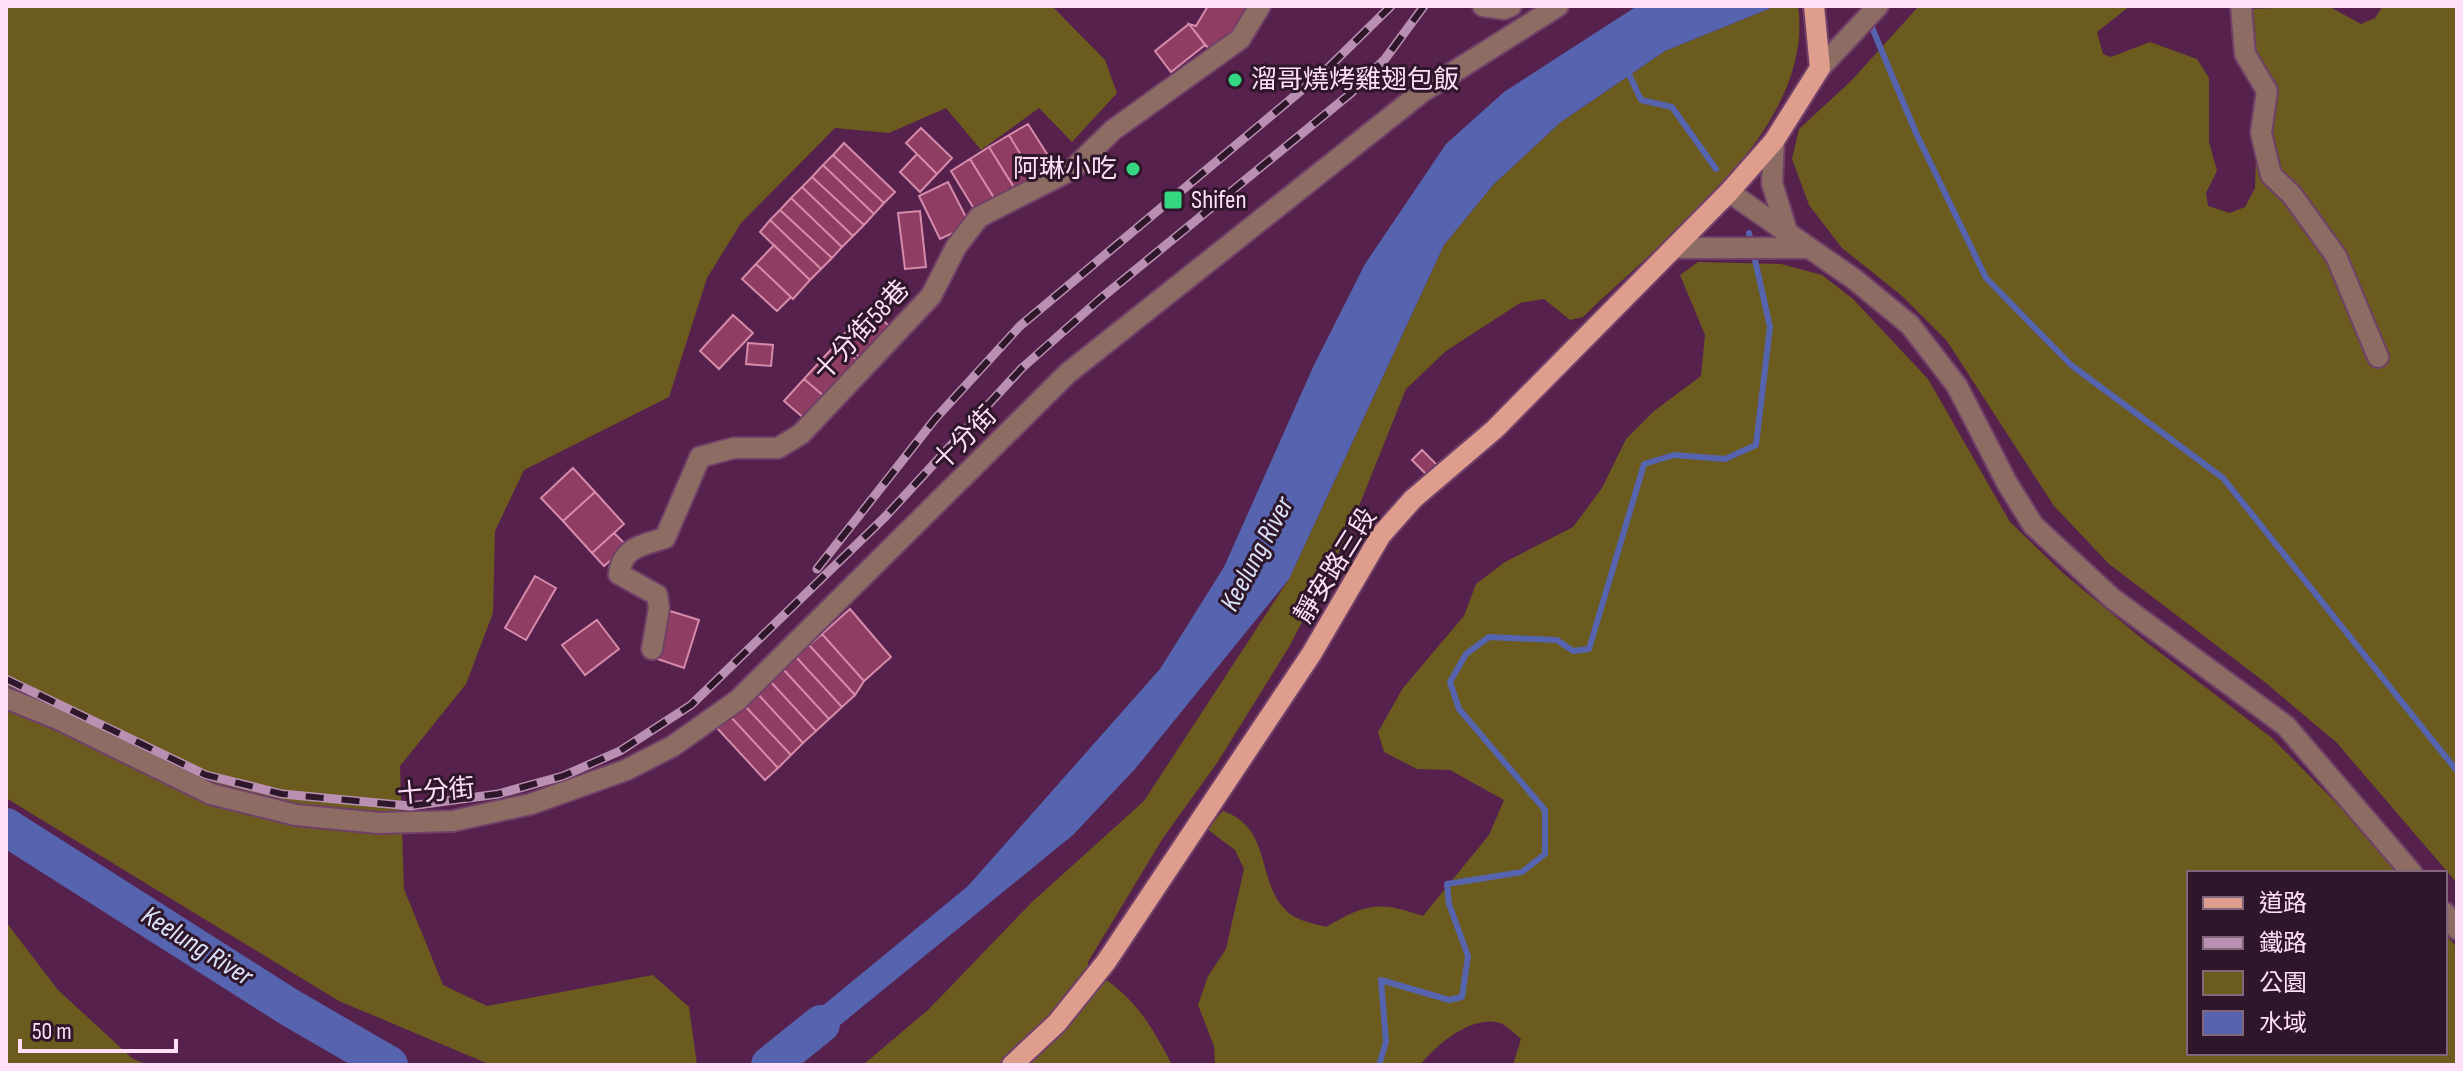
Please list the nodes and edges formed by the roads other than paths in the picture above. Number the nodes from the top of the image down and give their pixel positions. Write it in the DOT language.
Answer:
graph roads {
  1 [pos="1260,6"];
  2 [pos="1483,6"];
  3 [pos="1511,6"];
  4 [pos="1558,6"];
  5 [pos="1814,6"];
  6 [pos="1878,6"];
  7 [pos="2241,6"];
  8 [pos="1820,68"];
  9 [pos="1774,141"];
  10 [pos="1729,192"];
  11 [pos="1788,235"];
  12 [pos="1673,248"];
  13 [pos="1809,249"];
  14 [pos="2378,357"];
  15 [pos="652,649"];
  16 [pos="6,698"];
  17 [pos="2410,871"];
  18 [pos="1012,1065"];
  1 -- 15 [label="street, 十分街58巷"];
  2 -- 3 [label="street"];
  4 -- 16 [label="street, 十分街"];
  5 -- 8 [label="main road"];
  6 -- 8 [label="street"];
  7 -- 14 [label="street"];
  8 -- 9 [label="main road, 靜安路三段"];
  9 -- 10 [label="main road, 靜安路三段"];
  9 -- 11 [label="street"];
  10 -- 11 [label="street"];
  10 -- 12 [label="main road, 靜安路三段"];
  11 -- 13 [label="street"];
  12 -- 13 [label="street"];
  12 -- 18 [label="main road, 靜安路三段"];
  13 -- 17 [label="street"];
}
